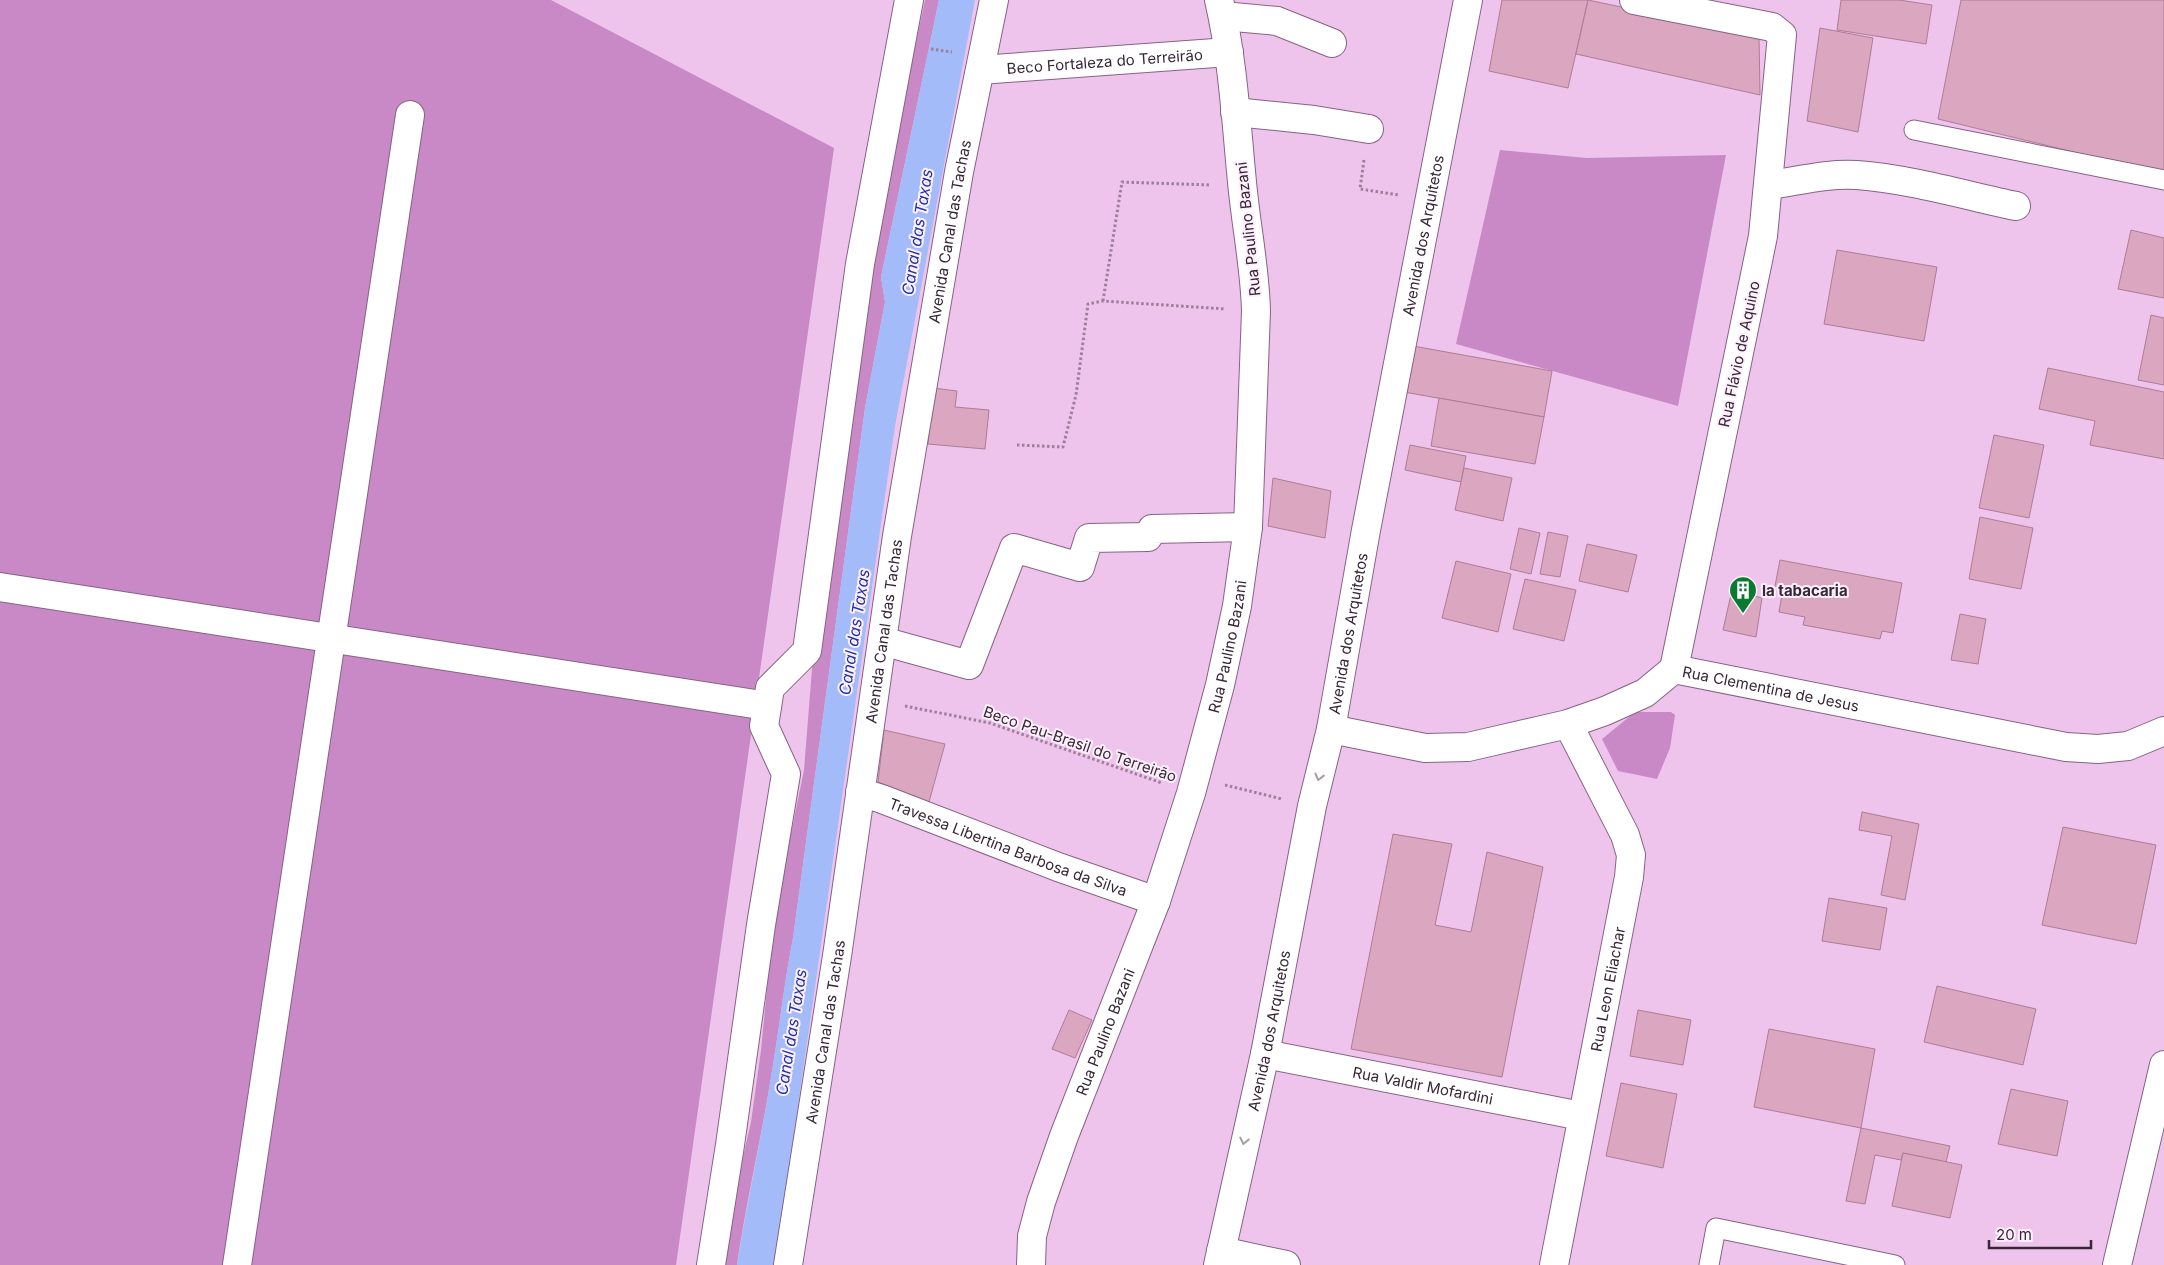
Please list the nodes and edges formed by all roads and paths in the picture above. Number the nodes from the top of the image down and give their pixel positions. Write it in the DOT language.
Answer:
graph roads {
  1 [pos="909,0"];
  2 [pos="994,0"];
  3 [pos="1468,0"];
  4 [pos="1634,0"];
  5 [pos="1221,8"];
  6 [pos="1332,43"];
  7 [pos="922,47"];
  8 [pos="1229,52"];
  9 [pos="970,62"];
  10 [pos="1235,112"];
  11 [pos="410,115"];
  12 [pos="1368,129"];
  13 [pos="1914,130"];
  14 [pos="2164,180"];
  15 [pos="1769,185"];
  16 [pos="1242,186"];
  17 [pos="1429,200"];
  18 [pos="2016,206"];
  19 [pos="1103,301"];
  20 [pos="1256,311"];
  21 [pos="1018,445"];
  22 [pos="1248,527"];
  23 [pos="0,587"];
  24 [pos="331,638"];
  25 [pos="882,642"];
  26 [pos="1674,669"];
  27 [pos="873,700"];
  28 [pos="767,706"];
  29 [pos="1568,724"];
  30 [pos="1331,729"];
  31 [pos="2164,731"];
  32 [pos="1193,785"];
  33 [pos="860,792"];
  34 [pos="1312,806"];
  35 [pos="1156,901"];
  36 [pos="1265,1054"];
  37 [pos="2164,1065"];
  38 [pos="1581,1116"];
  39 [pos="1219,1258"];
  40 [pos="237,1265"];
  41 [pos="711,1265"];
  42 [pos="788,1265"];
  43 [pos="1031,1265"];
  44 [pos="1286,1265"];
  45 [pos="1554,1265"];
  46 [pos="1709,1265"];
  47 [pos="1895,1265"];
  48 [pos="2117,1265"];
  1 -- 28 [label="street"];
  2 -- 9 [label="street, Avenida Canal das Tachas"];
  3 -- 17 [label="street, Avenida dos Arquitetos"];
  4 -- 15 [label="street, Rua Flávio de Aquino"];
  5 -- 6 [label="street"];
  5 -- 8 [label="street, Rua Paulino Bazani"];
  7 -- 9 [label="path"];
  8 -- 9 [label="street, Beco Fortaleza do Terreirão"];
  8 -- 10 [label="street, Rua Paulino Bazani"];
  9 -- 25 [label="street, Avenida Canal das Tachas"];
  10 -- 12 [label="street"];
  10 -- 16 [label="street, Rua Paulino Bazani"];
  11 -- 24 [label="street"];
  12 -- 17 [label="path"];
  13 -- 14 [label="lane"];
  15 -- 18 [label="street"];
  15 -- 26 [label="street, Rua Flávio de Aquino"];
  16 -- 19 [label="path"];
  16 -- 20 [label="street, Rua Paulino Bazani"];
  17 -- 30 [label="street, Avenida dos Arquitetos"];
  19 -- 20 [label="path"];
  19 -- 21 [label="path"];
  20 -- 22 [label="street, Rua Paulino Bazani"];
  22 -- 25 [label="street"];
  22 -- 32 [label="street, Rua Paulino Bazani"];
  23 -- 24 [label="street"];
  24 -- 28 [label="street"];
  24 -- 40 [label="street"];
  25 -- 27 [label="street, Avenida Canal das Tachas"];
  26 -- 29 [label="street, Rua Clementina de Jesus"];
  26 -- 31 [label="street, Rua Clementina de Jesus"];
  27 -- 32 [label="path, Beco Pau-Brasil do Terreirão"];
  27 -- 33 [label="street, Avenida Canal das Tachas"];
  28 -- 41 [label="street"];
  29 -- 30 [label="street, Rua Clementina de Jesus"];
  29 -- 38 [label="street, Rua Leon Eliachar"];
  30 -- 34 [label="street, Avenida dos Arquitetos, one-way"];
  32 -- 34 [label="path, Beco Pau-Brasil do Terreirão"];
  32 -- 35 [label="street, Rua Paulino Bazani"];
  33 -- 35 [label="street, Travessa Libertina Barbosa da Silva"];
  33 -- 42 [label="street, Avenida Canal das Tachas"];
  34 -- 36 [label="street, Avenida dos Arquitetos"];
  35 -- 43 [label="street, Rua Paulino Bazani"];
  36 -- 38 [label="street, Rua Valdir Mofardini"];
  36 -- 39 [label="street, Avenida dos Arquitetos, one-way"];
  37 -- 48 [label="street"];
  38 -- 45 [label="street, Rua Leon Eliachar"];
  39 -- 44 [label="street"];
  46 -- 47 [label="lane"];
}
